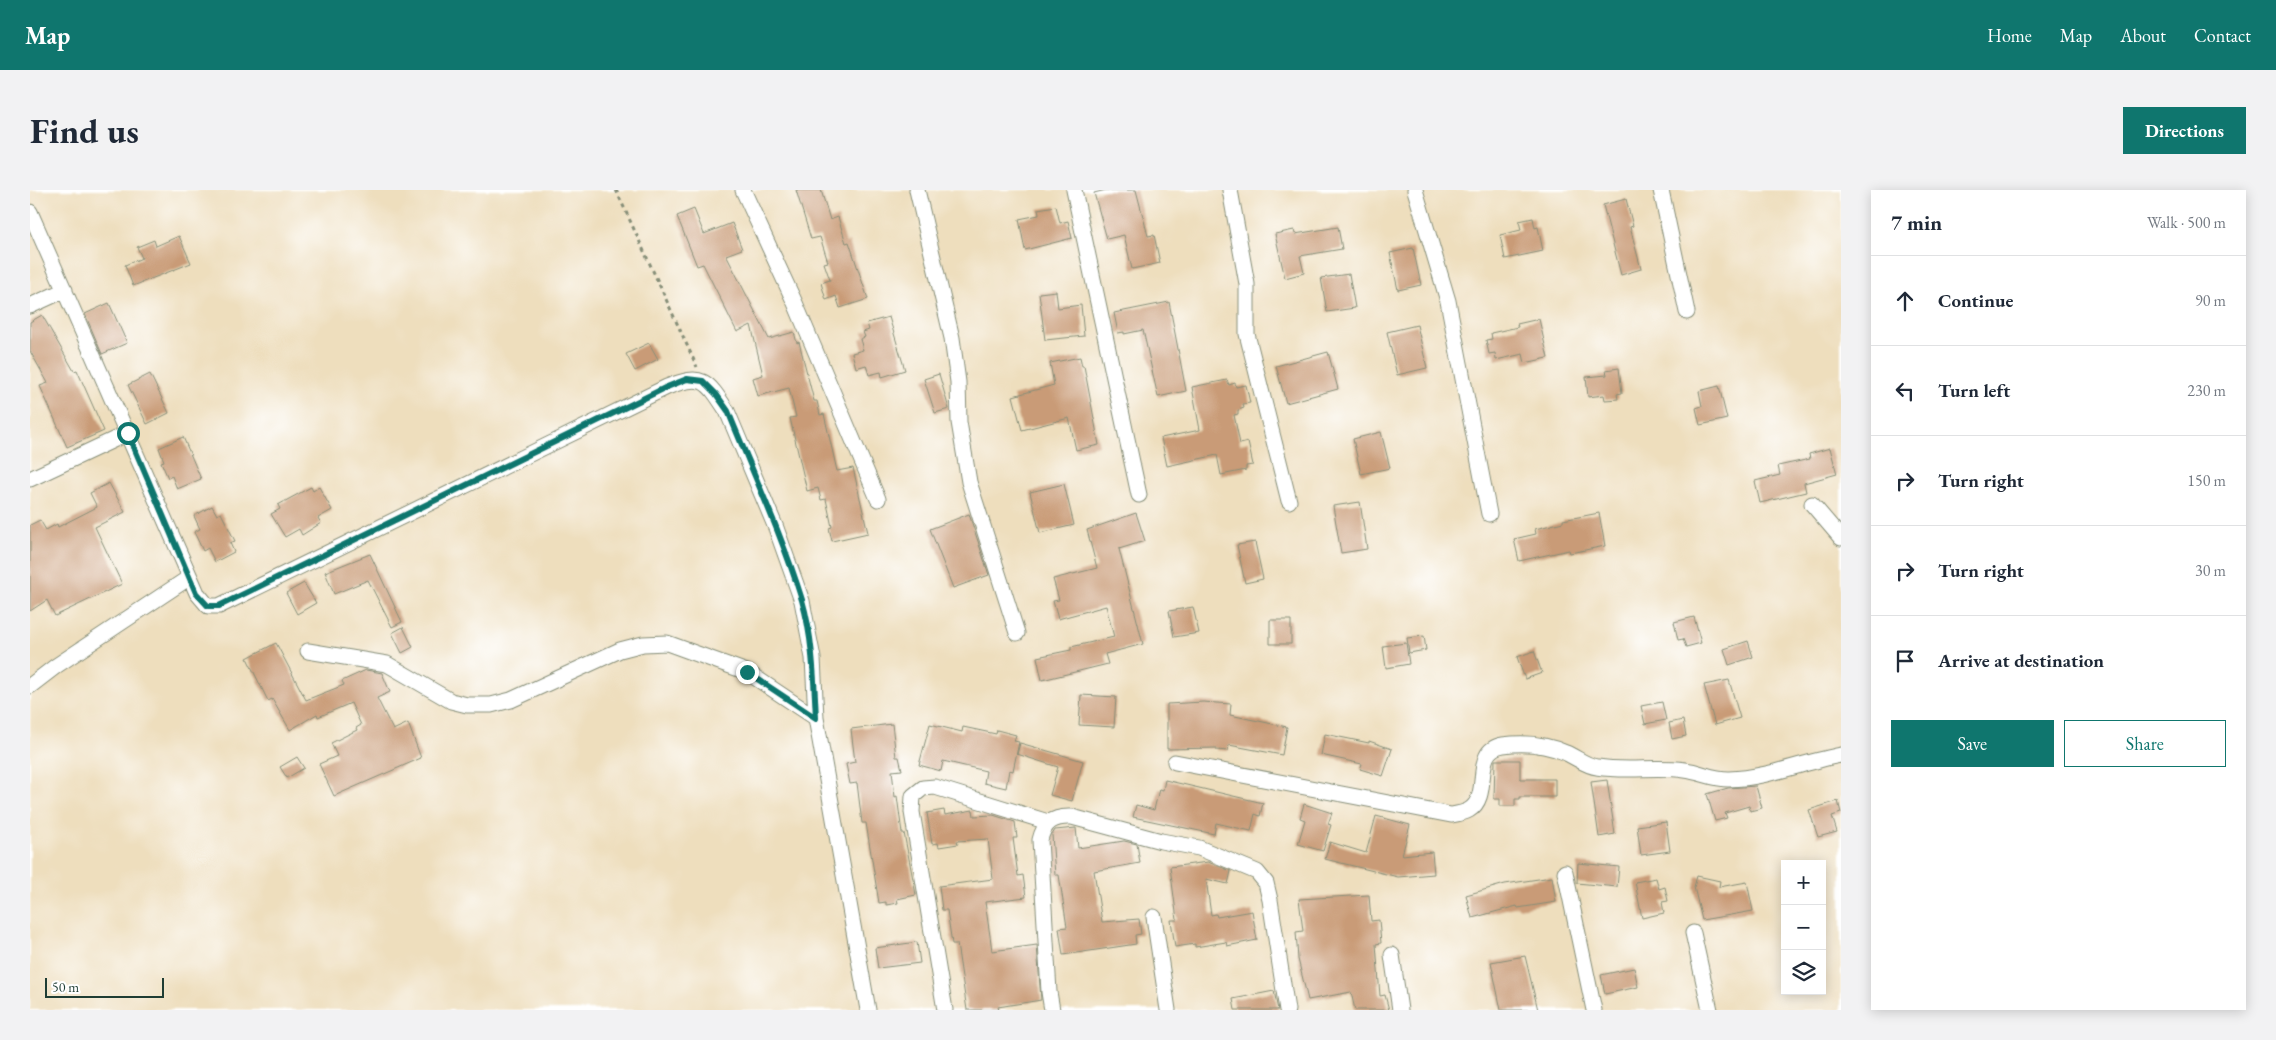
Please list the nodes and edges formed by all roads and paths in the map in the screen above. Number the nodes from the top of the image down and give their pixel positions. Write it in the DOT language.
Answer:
graph roads {
  1 [pos="616,190"];
  2 [pos="743,190"];
  3 [pos="917,190"];
  4 [pos="1074,190"];
  5 [pos="1230,190"];
  6 [pos="1415,190"];
  7 [pos="1661,190"];
  8 [pos="30,212"];
  9 [pos="65,290"];
  10 [pos="30,306"];
  11 [pos="1687,312"];
  12 [pos="703,381"];
  13 [pos="128,433"];
  14 [pos="30,479"];
  15 [pos="1139,495"];
  16 [pos="878,499"];
  17 [pos="1289,501"];
  18 [pos="1812,504"];
  19 [pos="1489,514"];
  20 [pos="1841,538"];
  21 [pos="190,577"];
  22 [pos="1018,633"];
  23 [pos="308,651"];
  24 [pos="30,686"];
  25 [pos="816,718"];
  26 [pos="1841,755"];
  27 [pos="1175,762"];
  28 [pos="1048,822"];
  29 [pos="1565,872"];
  30 [pos="1154,917"];
  31 [pos="1693,933"];
  32 [pos="1392,955"];
  33 [pos="868,1010"];
  34 [pos="945,1010"];
  35 [pos="1052,1010"];
  36 [pos="1168,1010"];
  37 [pos="1287,1010"];
  38 [pos="1400,1010"];
  39 [pos="1594,1010"];
  40 [pos="1710,1010"];
  1 -- 12 [label="path"];
  2 -- 16 [label="street"];
  3 -- 22 [label="street"];
  4 -- 15 [label="street"];
  5 -- 17 [label="street"];
  6 -- 19 [label="street"];
  7 -- 11 [label="street"];
  8 -- 9 [label="street"];
  9 -- 10 [label="street"];
  9 -- 13 [label="street"];
  12 -- 21 [label="street"];
  12 -- 25 [label="street"];
  13 -- 14 [label="street"];
  13 -- 21 [label="street"];
  18 -- 20 [label="street"];
  21 -- 24 [label="street"];
  23 -- 25 [label="street"];
  25 -- 33 [label="street"];
  26 -- 27 [label="street"];
  28 -- 34 [label="street"];
  28 -- 35 [label="street"];
  28 -- 37 [label="street"];
  29 -- 39 [label="street"];
  30 -- 36 [label="street"];
  31 -- 40 [label="street"];
  32 -- 38 [label="street"];
}
